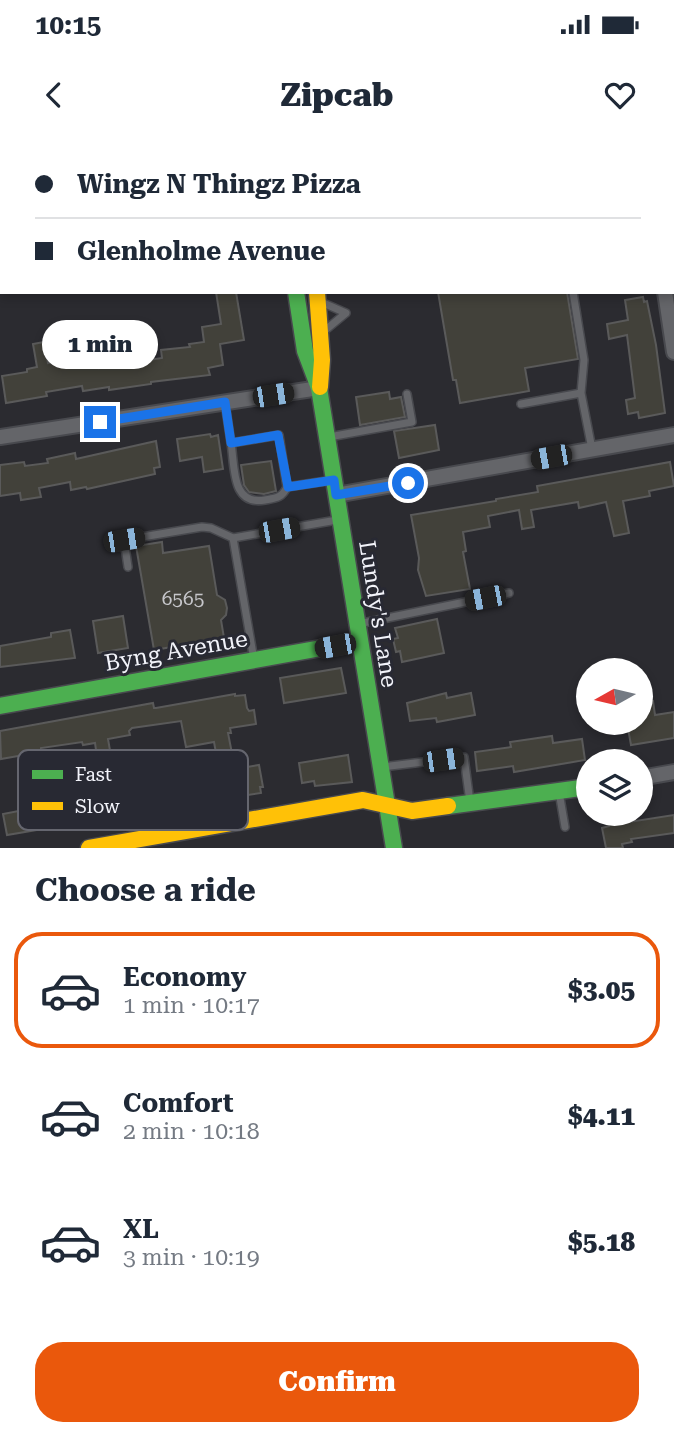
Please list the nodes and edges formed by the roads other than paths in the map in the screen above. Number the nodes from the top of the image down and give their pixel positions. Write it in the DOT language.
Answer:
graph roads {
  1 [pos="296,294"];
  2 [pos="573,294"];
  3 [pos="665,294"];
  4 [pos="317,296"];
  5 [pos="320,335"];
  6 [pos="674,352"];
  7 [pos="319,388"];
  8 [pos="581,393"];
  9 [pos="407,394"];
  10 [pos="225,402"];
  11 [pos="520,404"];
  12 [pos="674,435"];
  13 [pos="0,437"];
  14 [pos="327,437"];
  15 [pos="231,443"];
  16 [pos="592,449"];
  17 [pos="288,487"];
  18 [pos="335,488"];
  19 [pos="340,520"];
  20 [pos="233,538"];
  21 [pos="128,567"];
  22 [pos="509,593"];
  23 [pos="357,624"];
  24 [pos="360,641"];
  25 [pos="254,660"];
  26 [pos="0,706"];
  27 [pos="380,768"];
  28 [pos="674,772"];
  29 [pos="653,776"];
  30 [pos="576,789"];
  31 [pos="559,792"];
  32 [pos="470,803"];
  33 [pos="387,805"];
  34 [pos="248,820"];
  35 [pos="565,827"];
  36 [pos="192,830"];
  37 [pos="89,848"];
  38 [pos="394,848"];
  1 -- 7 [label="street, Lundy's Lane"];
  2 -- 8 [label="lane"];
  3 -- 6 [label="street"];
  4 -- 5 [label="street, Lundy's Lane"];
  4 -- 5 [label="lane"];
  5 -- 7 [label="street, Lundy's Lane"];
  7 -- 10 [label="street"];
  7 -- 14 [label="street, Lundy's Lane"];
  8 -- 11 [label="lane"];
  8 -- 16 [label="lane"];
  9 -- 14 [label="lane"];
  10 -- 13 [label="street"];
  10 -- 15 [label="lane"];
  12 -- 16 [label="street"];
  14 -- 18 [label="street, Lundy's Lane"];
  15 -- 17 [label="lane"];
  15 -- 17 [label="lane"];
  16 -- 18 [label="street"];
  17 -- 18 [label="lane"];
  18 -- 19 [label="street, Lundy's Lane"];
  19 -- 20 [label="lane"];
  19 -- 23 [label="street, Lundy's Lane"];
  20 -- 21 [label="lane"];
  20 -- 25 [label="lane"];
  22 -- 23 [label="lane"];
  23 -- 24 [label="street, Lundy's Lane"];
  24 -- 25 [label="street, Byng Avenue"];
  24 -- 27 [label="street, Lundy's Lane"];
  25 -- 26 [label="street, Byng Avenue"];
  27 -- 32 [label="lane"];
  27 -- 33 [label="street, Lundy's Lane"];
  28 -- 29 [label="street"];
  30 -- 31 [label="street"];
  31 -- 32 [label="street"];
  31 -- 35 [label="lane"];
  32 -- 33 [label="street"];
  33 -- 34 [label="street"];
  33 -- 38 [label="street, Lundy's Lane"];
  36 -- 37 [label="street"];
}
